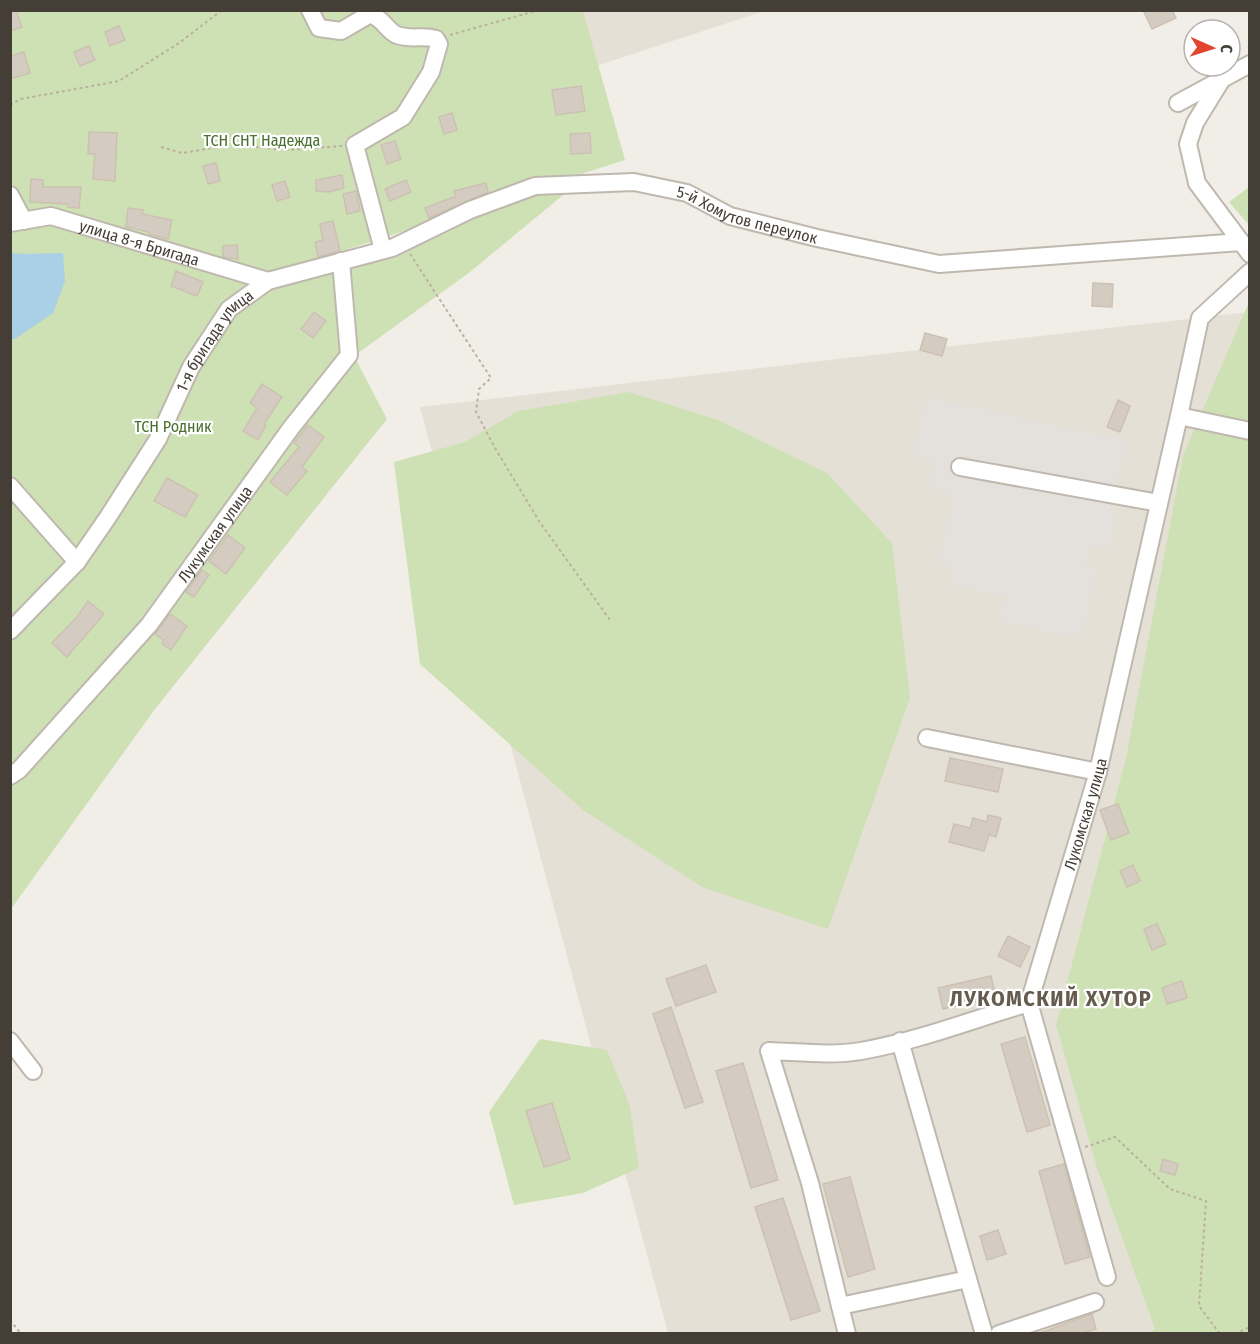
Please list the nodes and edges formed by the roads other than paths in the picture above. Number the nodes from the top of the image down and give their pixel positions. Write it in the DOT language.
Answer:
graph roads {
  1 [pos="310,10"];
  2 [pos="1250,64"];
  3 [pos="1222,79"];
  4 [pos="1178,103"];
  5 [pos="10,195"];
  6 [pos="17,222"];
  7 [pos="1245,248"];
  8 [pos="383,250"];
  9 [pos="341,261"];
  10 [pos="1250,272"];
  11 [pos="268,281"];
  12 [pos="1179,417"];
  13 [pos="1250,431"];
  14 [pos="960,467"];
  15 [pos="10,486"];
  16 [pos="1159,503"];
  17 [pos="77,562"];
  18 [pos="10,631"];
  19 [pos="927,738"];
  20 [pos="1098,772"];
  21 [pos="10,776"];
  22 [pos="1029,1003"];
  23 [pos="10,1041"];
  24 [pos="900,1041"];
  25 [pos="33,1071"];
  26 [pos="1107,1277"];
  27 [pos="968,1278"];
  28 [pos="1095,1302"];
  29 [pos="840,1306"];
  30 [pos="846,1334"];
  31 [pos="984,1334"];
  32 [pos="999,1334"];
  1 -- 8 [label="street"];
  2 -- 3 [label="street"];
  3 -- 4 [label="street"];
  3 -- 7 [label="street"];
  5 -- 6 [label="street"];
  6 -- 11 [label="street, улица 8-я Бригада"];
  7 -- 8 [label="street, 5-й Хомутов переулок"];
  8 -- 9 [label="street, 5-й Хомутов переулок"];
  9 -- 11 [label="street, 5-й Хомутов переулок"];
  9 -- 21 [label="street, Лукумская улица"];
  10 -- 12 [label="street"];
  11 -- 17 [label="street, 1-я бригада улица"];
  12 -- 13 [label="street"];
  12 -- 16 [label="street, Лукомская улица"];
  14 -- 16 [label="street"];
  15 -- 17 [label="street"];
  16 -- 20 [label="street, Лукомская улица"];
  17 -- 18 [label="street, 1-я бригада улица"];
  19 -- 20 [label="street"];
  20 -- 22 [label="street, Лукомская улица"];
  22 -- 24 [label="street"];
  22 -- 26 [label="street"];
  23 -- 25 [label="street"];
  24 -- 27 [label="street"];
  24 -- 29 [label="street"];
  27 -- 29 [label="street"];
  27 -- 31 [label="street"];
  28 -- 32 [label="street"];
  29 -- 30 [label="street"];
}
